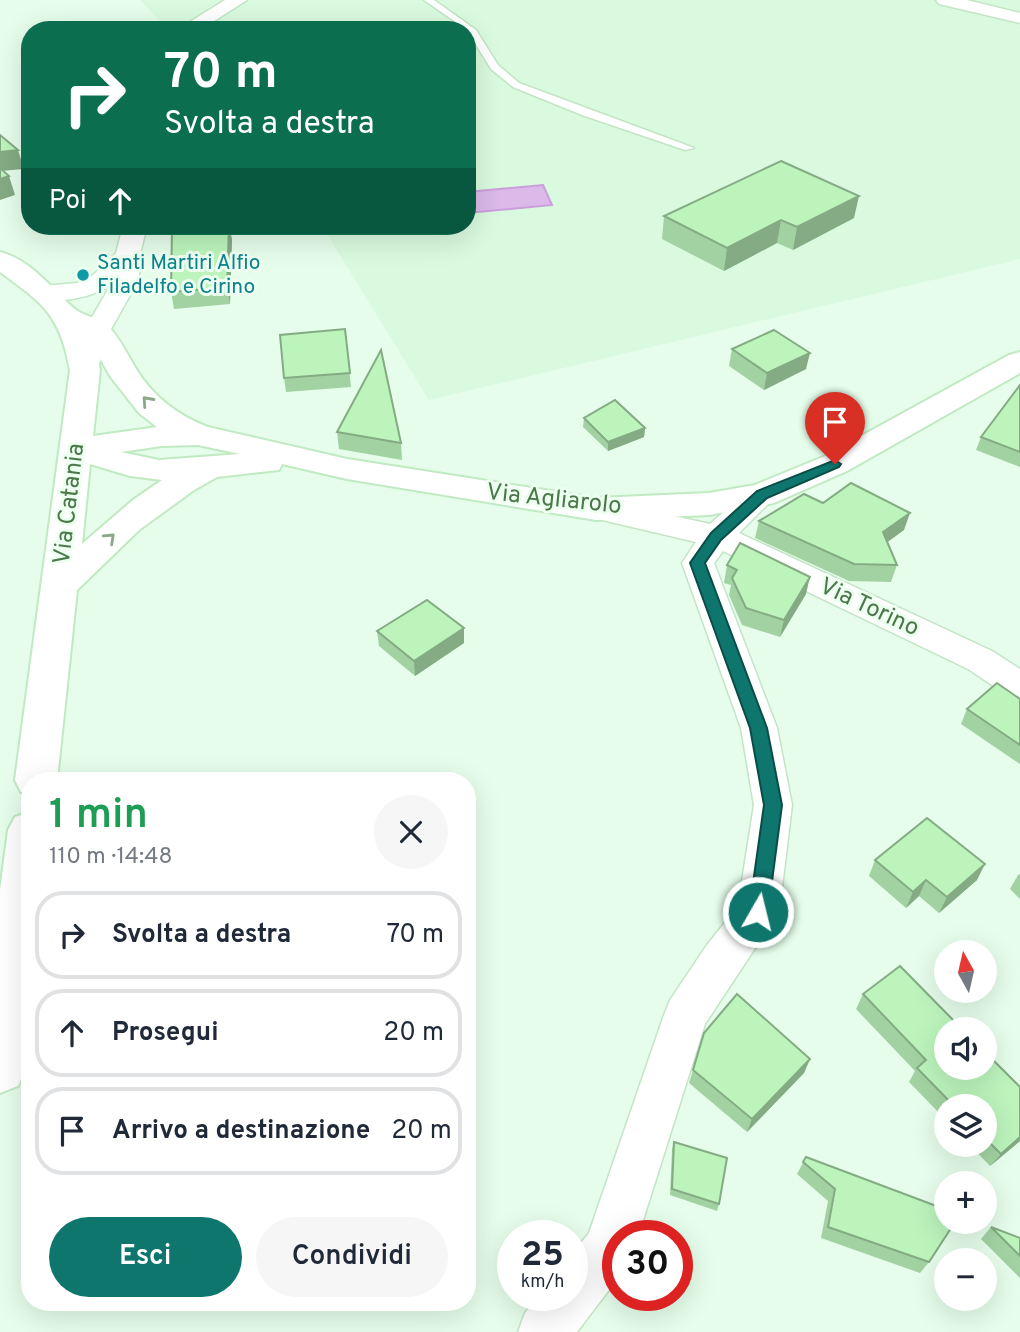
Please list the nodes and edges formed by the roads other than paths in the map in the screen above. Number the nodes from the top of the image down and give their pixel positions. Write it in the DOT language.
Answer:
graph roads {
  1 [pos="237,0"];
  2 [pos="428,0"];
  3 [pos="945,0"];
  4 [pos="1020,18"];
  5 [pos="201,21"];
  6 [pos="458,21"];
  7 [pos="476,37"];
  8 [pos="689,148"];
  9 [pos="132,235"];
  10 [pos="0,260"];
  11 [pos="119,272"];
  12 [pos="41,292"];
  13 [pos="66,316"];
  14 [pos="97,331"];
  15 [pos="116,358"];
  16 [pos="1020,360"];
  17 [pos="85,370"];
  18 [pos="199,435"];
  19 [pos="76,449"];
  20 [pos="217,467"];
  21 [pos="347,469"];
  22 [pos="762,495"];
  23 [pos="597,509"];
  24 [pos="716,536"];
  25 [pos="60,585"];
  26 [pos="1020,686"];
  27 [pos="37,772"];
  28 [pos="21,902"];
  29 [pos="0,1069"];
  30 [pos="544,1332"];
  1 -- 5 [label="street"];
  2 -- 6 [label="lane"];
  3 -- 4 [label="street"];
  7 -- 8 [label="lane"];
  9 -- 11 [label="street"];
  10 -- 12 [label="street, Via Catania"];
  11 -- 12 [label="street"];
  11 -- 13 [label="street"];
  11 -- 14 [label="street"];
  11 -- 15 [label="street"];
  12 -- 13 [label="street, Via Catania"];
  13 -- 14 [label="street"];
  13 -- 17 [label="street, Via Catania"];
  14 -- 15 [label="street"];
  14 -- 17 [label="street"];
  18 -- 15 [label="street, one-way"];
  16 -- 22 [label="street, Via Agliarolo"];
  17 -- 19 [label="street, Via Catania"];
  18 -- 19 [label="street"];
  18 -- 21 [label="street"];
  19 -- 20 [label="street"];
  19 -- 25 [label="street, Via Catania"];
  20 -- 21 [label="street"];
  25 -- 20 [label="street, one-way"];
  21 -- 23 [label="street, Via Agliarolo"];
  22 -- 23 [label="street, Via Agliarolo"];
  22 -- 24 [label="street"];
  23 -- 24 [label="street, Via Torino"];
  24 -- 26 [label="street, Via Torino"];
  24 -- 30 [label="street"];
  25 -- 27 [label="street, Via Catania"];
  28 -- 29 [label="street"];
}
